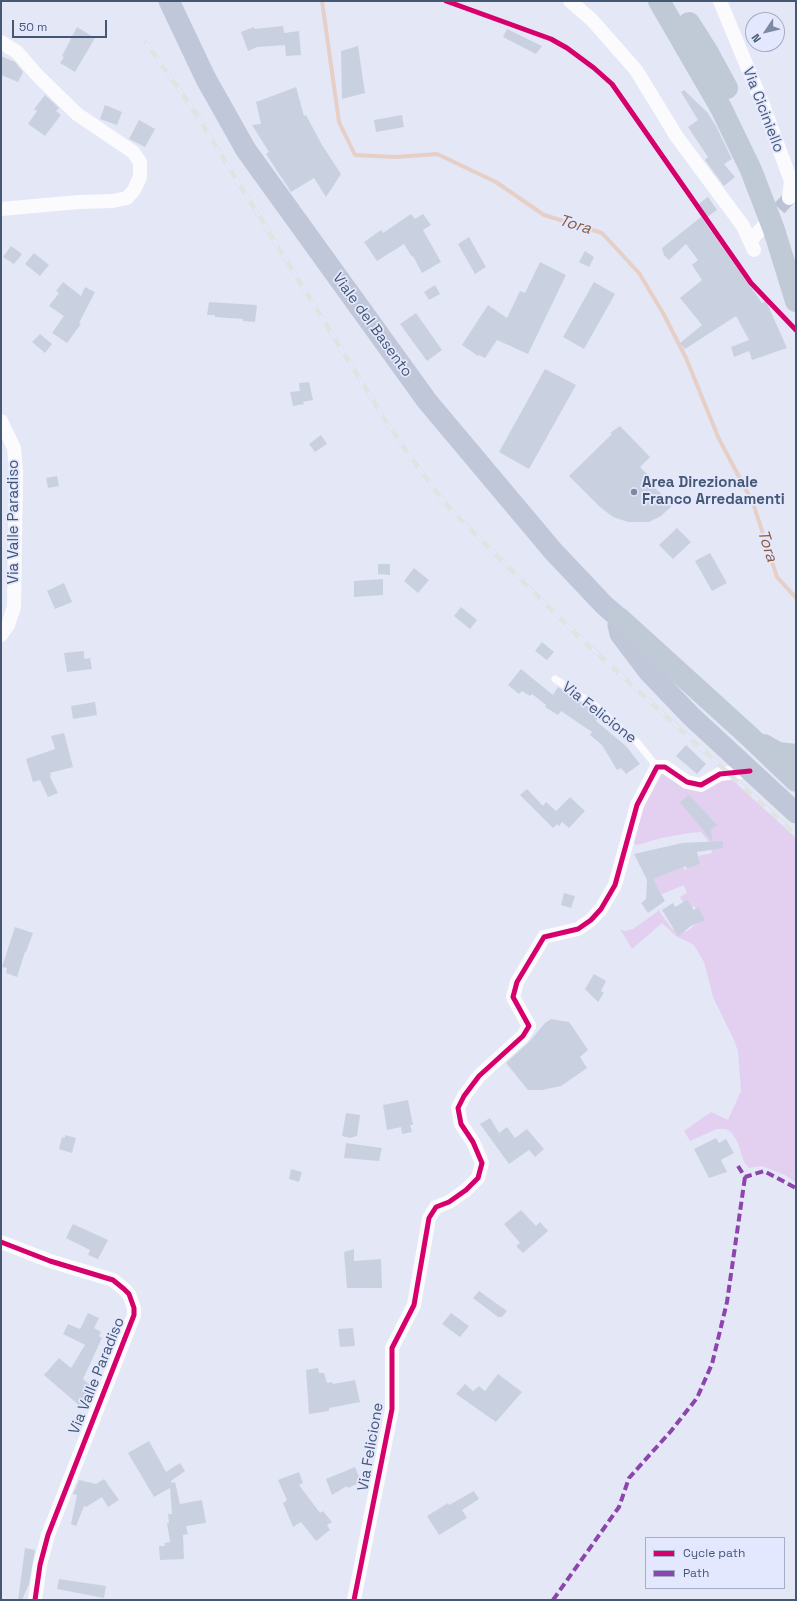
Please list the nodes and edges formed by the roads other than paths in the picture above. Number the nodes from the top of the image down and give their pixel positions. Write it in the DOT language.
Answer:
graph roads {
  1 [pos="168,1"];
  2 [pos="570,1"];
  3 [pos="659,1"];
  4 [pos="676,1"];
  5 [pos="720,1"];
  6 [pos="1,42"];
  7 [pos="789,198"];
  8 [pos="1,209"];
  9 [pos="763,227"];
  10 [pos="796,251"];
  11 [pos="796,301"];
  12 [pos="1,421"];
  13 [pos="619,618"];
  14 [pos="3,626"];
  15 [pos="555,679"];
  16 [pos="749,736"];
  17 [pos="796,755"];
  18 [pos="657,767"];
  19 [pos="743,771"];
  20 [pos="796,781"];
  21 [pos="796,812"];
  22 [pos="1,1242"];
  23 [pos="35,1600"];
  24 [pos="354,1600"];
  1 -- 13 [label="main road, Viale del Basento"];
  2 -- 9 [label="street"];
  3 -- 11 [label="highway"];
  4 -- 10 [label="highway"];
  5 -- 7 [label="street, Via Ciciniello"];
  6 -- 8 [label="street"];
  12 -- 14 [label="street, Via Valle Paradiso"];
  13 -- 16 [label="highway"];
  13 -- 19 [label="main road"];
  15 -- 18 [label="lane, Via Felicione"];
  16 -- 17 [label="highway"];
  16 -- 20 [label="highway"];
  18 -- 19 [label="street"];
  18 -- 24 [label="street, Via Felicione"];
  19 -- 21 [label="main road"];
  22 -- 23 [label="street, Via Valle Paradiso"];
}
